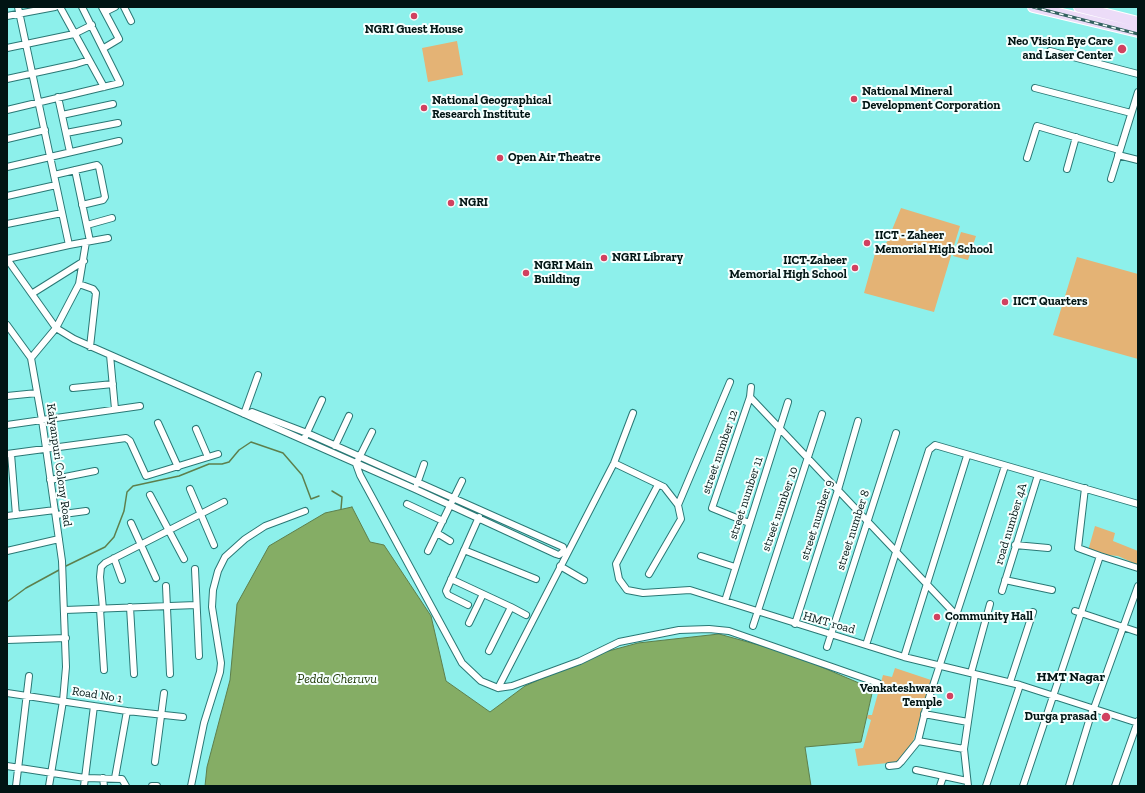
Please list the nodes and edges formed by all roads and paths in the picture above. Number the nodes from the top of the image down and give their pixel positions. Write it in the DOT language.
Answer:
graph roads {
  1 [pos="55,7"];
  2 [pos="60,7"];
  3 [pos="82,7"];
  4 [pos="115,7"];
  5 [pos="124,7"];
  6 [pos="1033,7"];
  7 [pos="1079,7"];
  8 [pos="19,10"];
  9 [pos="104,10"];
  10 [pos="1100,10"];
  11 [pos="7,16"];
  12 [pos="131,21"];
  13 [pos="1138,22"];
  14 [pos="92,25"];
  15 [pos="1138,32"];
  16 [pos="74,34"];
  17 [pos="26,44"];
  18 [pos="7,48"];
  19 [pos="104,48"];
  20 [pos="1050,51"];
  21 [pos="89,60"];
  22 [pos="33,74"];
  23 [pos="1138,74"];
  24 [pos="7,79"];
  25 [pos="104,87"];
  26 [pos="1035,88"];
  27 [pos="1138,92"];
  28 [pos="58,97"];
  29 [pos="39,102"];
  30 [pos="113,104"];
  31 [pos="7,110"];
  32 [pos="1131,113"];
  33 [pos="62,115"];
  34 [pos="118,123"];
  35 [pos="45,130"];
  36 [pos="66,133"];
  37 [pos="1076,137"];
  38 [pos="7,139"];
  39 [pos="119,141"];
  40 [pos="70,152"];
  41 [pos="1118,152"];
  42 [pos="50,157"];
  43 [pos="1027,158"];
  44 [pos="1138,160"];
  45 [pos="7,167"];
  46 [pos="1067,169"];
  47 [pos="75,170"];
  48 [pos="54,175"];
  49 [pos="1111,179"];
  50 [pos="56,185"];
  51 [pos="7,196"];
  52 [pos="82,205"];
  53 [pos="62,213"];
  54 [pos="112,218"];
  55 [pos="7,224"];
  56 [pos="87,224"];
  57 [pos="108,238"];
  58 [pos="88,242"];
  59 [pos="69,245"];
  60 [pos="7,259"];
  61 [pos="84,261"];
  62 [pos="79,284"];
  63 [pos="32,293"];
  64 [pos="7,326"];
  65 [pos="56,328"];
  66 [pos="90,347"];
  67 [pos="110,355"];
  68 [pos="31,358"];
  69 [pos="258,375"];
  70 [pos="730,382"];
  71 [pos="113,384"];
  72 [pos="752,387"];
  73 [pos="74,388"];
  74 [pos="37,393"];
  75 [pos="7,396"];
  76 [pos="750,397"];
  77 [pos="322,400"];
  78 [pos="788,402"];
  79 [pos="140,406"];
  80 [pos="115,409"];
  81 [pos="633,413"];
  82 [pos="822,414"];
  83 [pos="246,415"];
  84 [pos="350,416"];
  85 [pos="42,420"];
  86 [pos="858,421"];
  87 [pos="158,423"];
  88 [pos="7,425"];
  89 [pos="196,429"];
  90 [pos="780,429"];
  91 [pos="372,432"];
  92 [pos="307,433"];
  93 [pos="896,433"];
  94 [pos="304,440"];
  95 [pos="335,446"];
  96 [pos="45,448"];
  97 [pos="9,454"];
  98 [pos="218,454"];
  99 [pos="968,456"];
  100 [pos="360,457"];
  101 [pos="208,458"];
  102 [pos="808,459"];
  103 [pos="614,463"];
  104 [pos="356,464"];
  105 [pos="424,464"];
  106 [pos="1005,466"];
  107 [pos="178,467"];
  108 [pos="95,471"];
  109 [pos="1038,475"];
  110 [pos="50,480"];
  111 [pos="462,481"];
  112 [pos="418,482"];
  113 [pos="658,485"];
  114 [pos="1085,488"];
  115 [pos="190,489"];
  116 [pos="415,490"];
  117 [pos="838,490"];
  118 [pos="150,495"];
  119 [pos="454,498"];
  120 [pos="224,502"];
  121 [pos="408,504"];
  122 [pos="1138,504"];
  123 [pos="678,505"];
  124 [pos="450,506"];
  125 [pos="86,511"];
  126 [pos="305,511"];
  127 [pos="482,511"];
  128 [pos="56,512"];
  129 [pos="16,515"];
  130 [pos="201,515"];
  131 [pos="7,516"];
  132 [pos="478,519"];
  133 [pos="443,521"];
  134 [pos="867,521"];
  135 [pos="131,523"];
  136 [pos="749,523"];
  137 [pos="169,532"];
  138 [pos="437,533"];
  139 [pos="536,535"];
  140 [pos="59,539"];
  141 [pos="450,542"];
  142 [pos="533,543"];
  143 [pos="140,545"];
  144 [pos="214,546"];
  145 [pos="1015,546"];
  146 [pos="1048,548"];
  147 [pos="7,550"];
  148 [pos="464,550"];
  149 [pos="428,551"];
  150 [pos="897,552"];
  151 [pos="702,556"];
  152 [pos="1100,556"];
  153 [pos="114,558"];
  154 [pos="184,559"];
  155 [pos="560,566"];
  156 [pos="736,566"];
  157 [pos="1138,568"];
  158 [pos="195,569"];
  159 [pos="649,574"];
  160 [pos="156,578"];
  161 [pos="451,579"];
  162 [pos="536,579"];
  163 [pos="122,580"];
  164 [pos="584,580"];
  165 [pos="1005,580"];
  166 [pos="166,586"];
  167 [pos="927,586"];
  168 [pos="1138,586"];
  169 [pos="1052,590"];
  170 [pos="1002,591"];
  171 [pos="483,594"];
  172 [pos="724,601"];
  173 [pos="990,604"];
  174 [pos="196,605"];
  175 [pos="167,606"];
  176 [pos="468,606"];
  177 [pos="130,607"];
  178 [pos="511,607"];
  179 [pos="101,609"];
  180 [pos="65,610"];
  181 [pos="757,611"];
  182 [pos="1033,612"];
  183 [pos="1078,612"];
  184 [pos="526,615"];
  185 [pos="956,616"];
  186 [pos="469,623"];
  187 [pos="795,624"];
  188 [pos="753,626"];
  189 [pos="1122,627"];
  190 [pos="1138,632"];
  191 [pos="831,634"];
  192 [pos="66,638"];
  193 [pos="7,640"];
  194 [pos="866,645"];
  195 [pos="827,647"];
  196 [pos="489,651"];
  197 [pos="199,656"];
  198 [pos="904,657"];
  199 [pos="939,666"];
  200 [pos="104,670"];
  201 [pos="973,673"];
  202 [pos="134,674"];
  203 [pos="170,674"];
  204 [pos="29,676"];
  205 [pos="1010,682"];
  206 [pos="878,683"];
  207 [pos="1020,685"];
  208 [pos="498,688"];
  209 [pos="7,692"];
  210 [pos="164,693"];
  211 [pos="26,695"];
  212 [pos="1053,696"];
  213 [pos="63,701"];
  214 [pos="94,706"];
  215 [pos="1093,708"];
  216 [pos="127,711"];
  217 [pos="924,714"];
  218 [pos="160,716"];
  219 [pos="183,717"];
  220 [pos="968,722"];
  221 [pos="1138,722"];
  222 [pos="918,741"];
  223 [pos="964,749"];
  224 [pos="156,762"];
  225 [pos="7,766"];
  226 [pos="889,766"];
  227 [pos="19,768"];
  228 [pos="916,770"];
  229 [pos="51,772"];
  230 [pos="943,777"];
  231 [pos="86,778"];
  232 [pos="103,778"];
  233 [pos="115,778"];
  234 [pos="968,784"];
  235 [pos="16,786"];
  236 [pos="49,786"];
  237 [pos="84,786"];
  238 [pos="104,786"];
  239 [pos="126,786"];
  240 [pos="152,786"];
  241 [pos="157,786"];
  242 [pos="191,786"];
  243 [pos="940,786"];
  244 [pos="986,786"];
  245 [pos="1023,786"];
  246 [pos="1069,786"];
  247 [pos="1115,786"];
  1 -- 8 [label="street"];
  2 -- 16 [label="street"];
  3 -- 14 [label="street"];
  4 -- 9 [label="street"];
  5 -- 12 [label="street"];
  6 -- 15 [label="main road"];
  7 -- 10 [label="main road"];
  8 -- 11 [label="street"];
  8 -- 17 [label="street"];
  9 -- 19 [label="street"];
  10 -- 13 [label="main road"];
  14 -- 16 [label="street"];
  14 -- 19 [label="street"];
  16 -- 17 [label="street"];
  16 -- 21 [label="street"];
  17 -- 18 [label="street"];
  17 -- 22 [label="street"];
  19 -- 25 [label="street"];
  20 -- 23 [label="street"];
  21 -- 22 [label="street"];
  21 -- 25 [label="street"];
  22 -- 24 [label="street"];
  22 -- 29 [label="street"];
  25 -- 28 [label="street"];
  26 -- 32 [label="street"];
  27 -- 32 [label="street"];
  28 -- 29 [label="street"];
  28 -- 33 [label="street"];
  29 -- 31 [label="street"];
  29 -- 35 [label="street"];
  30 -- 33 [label="street"];
  32 -- 41 [label="street"];
  33 -- 36 [label="street"];
  34 -- 36 [label="street"];
  35 -- 38 [label="street"];
  35 -- 42 [label="street"];
  36 -- 40 [label="street"];
  37 -- 41 [label="street"];
  37 -- 43 [label="street"];
  37 -- 46 [label="street"];
  39 -- 40 [label="street"];
  40 -- 42 [label="street"];
  41 -- 44 [label="street"];
  41 -- 49 [label="street"];
  42 -- 45 [label="street"];
  42 -- 48 [label="street"];
  47 -- 48 [label="street"];
  47 -- 52 [label="street"];
  47 -- 52 [label="street"];
  48 -- 50 [label="street"];
  50 -- 51 [label="street"];
  50 -- 53 [label="street"];
  52 -- 56 [label="street"];
  53 -- 55 [label="street"];
  53 -- 59 [label="street"];
  54 -- 56 [label="street"];
  56 -- 58 [label="street"];
  57 -- 58 [label="street"];
  58 -- 59 [label="street"];
  58 -- 61 [label="street"];
  59 -- 60 [label="street"];
  60 -- 63 [label="street"];
  61 -- 62 [label="street"];
  61 -- 63 [label="street"];
  62 -- 65 [label="street"];
  62 -- 66 [label="street"];
  63 -- 65 [label="street"];
  64 -- 68 [label="street"];
  65 -- 66 [label="street"];
  65 -- 68 [label="street"];
  66 -- 67 [label="street"];
  67 -- 71 [label="street"];
  67 -- 83 [label="street"];
  68 -- 74 [label="street, Kalyanpuri Colony Road"];
  69 -- 83 [label="street"];
  70 -- 123 [label="street, street number 12"];
  71 -- 73 [label="street"];
  71 -- 80 [label="street"];
  72 -- 76 [label="street, street number 12"];
  74 -- 75 [label="street"];
  74 -- 85 [label="street, Kalyanpuri Colony Road"];
  76 -- 90 [label="street"];
  76 -- 136 [label="street, street number 12"];
  77 -- 92 [label="street"];
  78 -- 90 [label="street, street number 11"];
  79 -- 80 [label="street"];
  80 -- 85 [label="street"];
  81 -- 103 [label="street"];
  82 -- 102 [label="street, street number 10"];
  83 -- 92 [label="street"];
  83 -- 94 [label="street"];
  84 -- 95 [label="street"];
  85 -- 88 [label="street"];
  85 -- 96 [label="street, Kalyanpuri Colony Road"];
  86 -- 117 [label="street, street number 9"];
  87 -- 107 [label="street"];
  89 -- 101 [label="street"];
  90 -- 102 [label="street"];
  90 -- 136 [label="street, street number 11"];
  91 -- 100 [label="street"];
  92 -- 94 [label="street"];
  92 -- 95 [label="street"];
  93 -- 134 [label="street, street number 8"];
  94 -- 104 [label="street"];
  95 -- 100 [label="street"];
  96 -- 97 [label="street"];
  96 -- 107 [label="street"];
  96 -- 110 [label="street, Kalyanpuri Colony Road"];
  97 -- 129 [label="street"];
  98 -- 101 [label="street"];
  99 -- 106 [label="street"];
  99 -- 150 [label="street"];
  99 -- 167 [label="street"];
  100 -- 104 [label="street"];
  100 -- 112 [label="street"];
  101 -- 107 [label="street"];
  102 -- 117 [label="street"];
  102 -- 181 [label="street, street number 10"];
  103 -- 113 [label="street"];
  103 -- 155 [label="street"];
  104 -- 116 [label="street"];
  104 -- 208 [label="street"];
  105 -- 112 [label="street"];
  106 -- 109 [label="street"];
  106 -- 185 [label="street"];
  108 -- 110 [label="street"];
  109 -- 114 [label="street"];
  109 -- 145 [label="street, road number 4A"];
  110 -- 128 [label="street, Kalyanpuri Colony Road"];
  111 -- 119 [label="street"];
  112 -- 116 [label="street"];
  112 -- 119 [label="street"];
  113 -- 123 [label="street"];
  113 -- 172 [label="street, HMT road"];
  114 -- 122 [label="street"];
  114 -- 152 [label="street"];
  115 -- 130 [label="street"];
  116 -- 124 [label="street"];
  117 -- 134 [label="street"];
  117 -- 187 [label="street, street number 9"];
  118 -- 137 [label="street"];
  119 -- 124 [label="street"];
  119 -- 127 [label="street"];
  120 -- 130 [label="street"];
  121 -- 133 [label="street"];
  123 -- 159 [label="street"];
  124 -- 132 [label="street"];
  124 -- 133 [label="street"];
  125 -- 128 [label="street"];
  126 -- 242 [label="street"];
  127 -- 132 [label="street"];
  127 -- 139 [label="street"];
  128 -- 129 [label="street"];
  128 -- 140 [label="street, Kalyanpuri Colony Road"];
  129 -- 131 [label="street"];
  130 -- 137 [label="street"];
  130 -- 144 [label="street"];
  132 -- 142 [label="street"];
  132 -- 148 [label="street"];
  133 -- 138 [label="street"];
  134 -- 150 [label="street"];
  134 -- 191 [label="street, street number 8"];
  135 -- 143 [label="street"];
  136 -- 156 [label="street, street number 11"];
  137 -- 143 [label="street"];
  137 -- 154 [label="street"];
  138 -- 141 [label="street"];
  138 -- 149 [label="street"];
  139 -- 142 [label="street"];
  139 -- 142 [label="street"];
  140 -- 147 [label="street"];
  140 -- 180 [label="street, Kalyanpuri Colony Road"];
  143 -- 153 [label="street"];
  143 -- 160 [label="street"];
  145 -- 146 [label="street"];
  145 -- 165 [label="street, road number 4A"];
  148 -- 161 [label="street"];
  148 -- 162 [label="street"];
  150 -- 167 [label="street"];
  150 -- 194 [label="street"];
  151 -- 156 [label="street"];
  152 -- 157 [label="street"];
  152 -- 183 [label="street"];
  153 -- 163 [label="street"];
  153 -- 179 [label="street"];
  155 -- 164 [label="street"];
  155 -- 208 [label="street"];
  156 -- 172 [label="street, street number 11"];
  158 -- 174 [label="street"];
  161 -- 171 [label="street"];
  161 -- 176 [label="street"];
  165 -- 169 [label="street"];
  165 -- 170 [label="street, road number 4A"];
  166 -- 175 [label="street"];
  167 -- 185 [label="street"];
  167 -- 198 [label="street"];
  168 -- 189 [label="street"];
  171 -- 178 [label="street"];
  171 -- 186 [label="street"];
  172 -- 181 [label="street, HMT road"];
  173 -- 201 [label="street"];
  174 -- 175 [label="street"];
  174 -- 197 [label="street"];
  175 -- 177 [label="street"];
  175 -- 203 [label="street"];
  177 -- 179 [label="street"];
  177 -- 202 [label="street"];
  178 -- 184 [label="street"];
  178 -- 196 [label="street"];
  179 -- 180 [label="street"];
  179 -- 200 [label="street"];
  180 -- 192 [label="street, Kalyanpuri Colony Road"];
  181 -- 187 [label="street, HMT road"];
  181 -- 188 [label="street, street number 10"];
  182 -- 205 [label="street"];
  183 -- 189 [label="street"];
  183 -- 212 [label="street"];
  185 -- 199 [label="street"];
  187 -- 191 [label="street, HMT road"];
  189 -- 190 [label="street"];
  189 -- 215 [label="street"];
  191 -- 194 [label="street, HMT road"];
  191 -- 195 [label="street, street number 8"];
  192 -- 193 [label="street"];
  192 -- 213 [label="street, Kalyanpuri Colony Road"];
  194 -- 198 [label="street, HMT road"];
  198 -- 199 [label="street, HMT road"];
  199 -- 201 [label="street, HMT road"];
  199 -- 217 [label="street"];
  201 -- 205 [label="street, HMT road"];
  201 -- 220 [label="street"];
  204 -- 211 [label="street"];
  205 -- 207 [label="street, HMT road"];
  206 -- 208 [label="street"];
  207 -- 212 [label="street, HMT road"];
  207 -- 244 [label="street"];
  209 -- 211 [label="street, Road No 1"];
  210 -- 218 [label="street"];
  211 -- 213 [label="street, Road No 1"];
  211 -- 227 [label="street"];
  212 -- 215 [label="street, HMT road"];
  212 -- 245 [label="street"];
  213 -- 214 [label="street, Road No 1"];
  213 -- 229 [label="street, Kalyanpuri Colony Road"];
  214 -- 216 [label="street, Road No 1"];
  214 -- 231 [label="street"];
  215 -- 221 [label="street, HMT road"];
  215 -- 246 [label="street"];
  216 -- 218 [label="street, Road No 1"];
  216 -- 233 [label="street"];
  217 -- 220 [label="street"];
  217 -- 222 [label="street"];
  218 -- 219 [label="street, Road No 1"];
  218 -- 224 [label="street"];
  220 -- 223 [label="street"];
  221 -- 247 [label="street"];
  222 -- 223 [label="street"];
  222 -- 226 [label="street"];
  223 -- 234 [label="street"];
  225 -- 227 [label="street"];
  227 -- 229 [label="street"];
  227 -- 235 [label="street"];
  228 -- 230 [label="street"];
  229 -- 231 [label="street"];
  229 -- 236 [label="street, Kalyanpuri Colony Road"];
  230 -- 234 [label="street"];
  230 -- 243 [label="street"];
  231 -- 232 [label="street"];
  231 -- 237 [label="street"];
  232 -- 233 [label="street"];
  232 -- 238 [label="street"];
  233 -- 239 [label="street"];
  240 -- 241 [label="street"];
}
